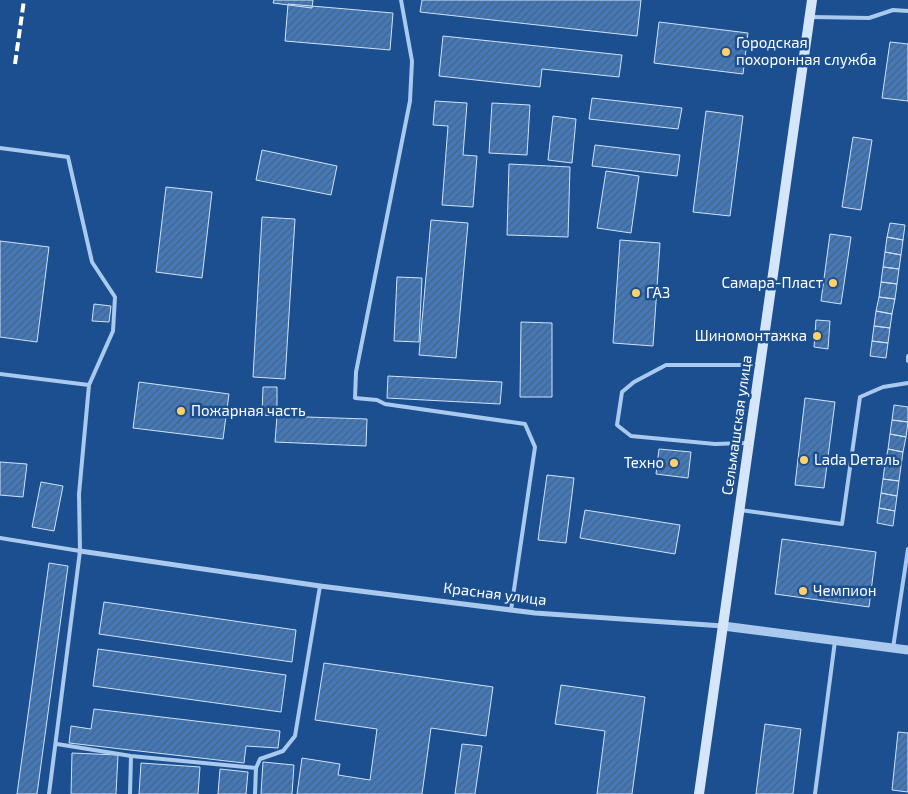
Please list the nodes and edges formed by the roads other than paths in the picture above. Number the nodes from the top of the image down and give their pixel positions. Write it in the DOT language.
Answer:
graph roads {
  1 [pos="401,0"];
  2 [pos="812,0"];
  3 [pos="908,11"];
  4 [pos="810,17"];
  5 [pos="0,148"];
  6 [pos="908,356"];
  7 [pos="908,361"];
  8 [pos="760,365"];
  9 [pos="0,374"];
  10 [pos="908,382"];
  11 [pos="89,385"];
  12 [pos="749,443"];
  13 [pos="740,510"];
  14 [pos="0,538"];
  15 [pos="908,549"];
  16 [pos="80,551"];
  17 [pos="320,586"];
  18 [pos="511,610"];
  19 [pos="723,626"];
  20 [pos="835,641"];
  21 [pos="893,648"];
  22 [pos="908,650"];
  23 [pos="57,744"];
  24 [pos="131,756"];
  25 [pos="256,768"];
  26 [pos="49,794"];
  27 [pos="130,794"];
  28 [pos="255,794"];
  29 [pos="699,794"];
  30 [pos="814,794"];
  1 -- 18 [label="lane"];
  2 -- 4 [label="main road, Сельмашская улица"];
  3 -- 4 [label="lane"];
  4 -- 8 [label="main road, Сельмашская улица"];
  5 -- 11 [label="lane"];
  6 -- 7 [label="lane"];
  8 -- 12 [label="main road, Сельмашская улица"];
  8 -- 12 [label="lane"];
  9 -- 11 [label="lane"];
  10 -- 13 [label="lane"];
  11 -- 16 [label="lane"];
  12 -- 13 [label="main road, Сельмашская улица"];
  13 -- 19 [label="main road, Сельмашская улица"];
  14 -- 16 [label="lane"];
  15 -- 21 [label="lane"];
  16 -- 17 [label="street, Красная улица"];
  16 -- 23 [label="lane"];
  17 -- 18 [label="street, Красная улица"];
  17 -- 25 [label="lane"];
  18 -- 19 [label="street, Красная улица"];
  19 -- 20 [label="street, Красная улица"];
  19 -- 29 [label="main road, Сельмашская улица"];
  20 -- 21 [label="street, Красная улица"];
  20 -- 30 [label="lane"];
  21 -- 22 [label="street, Красная улица"];
  23 -- 24 [label="lane"];
  23 -- 26 [label="lane"];
  24 -- 25 [label="lane"];
  24 -- 27 [label="lane"];
  25 -- 28 [label="lane"];
}
